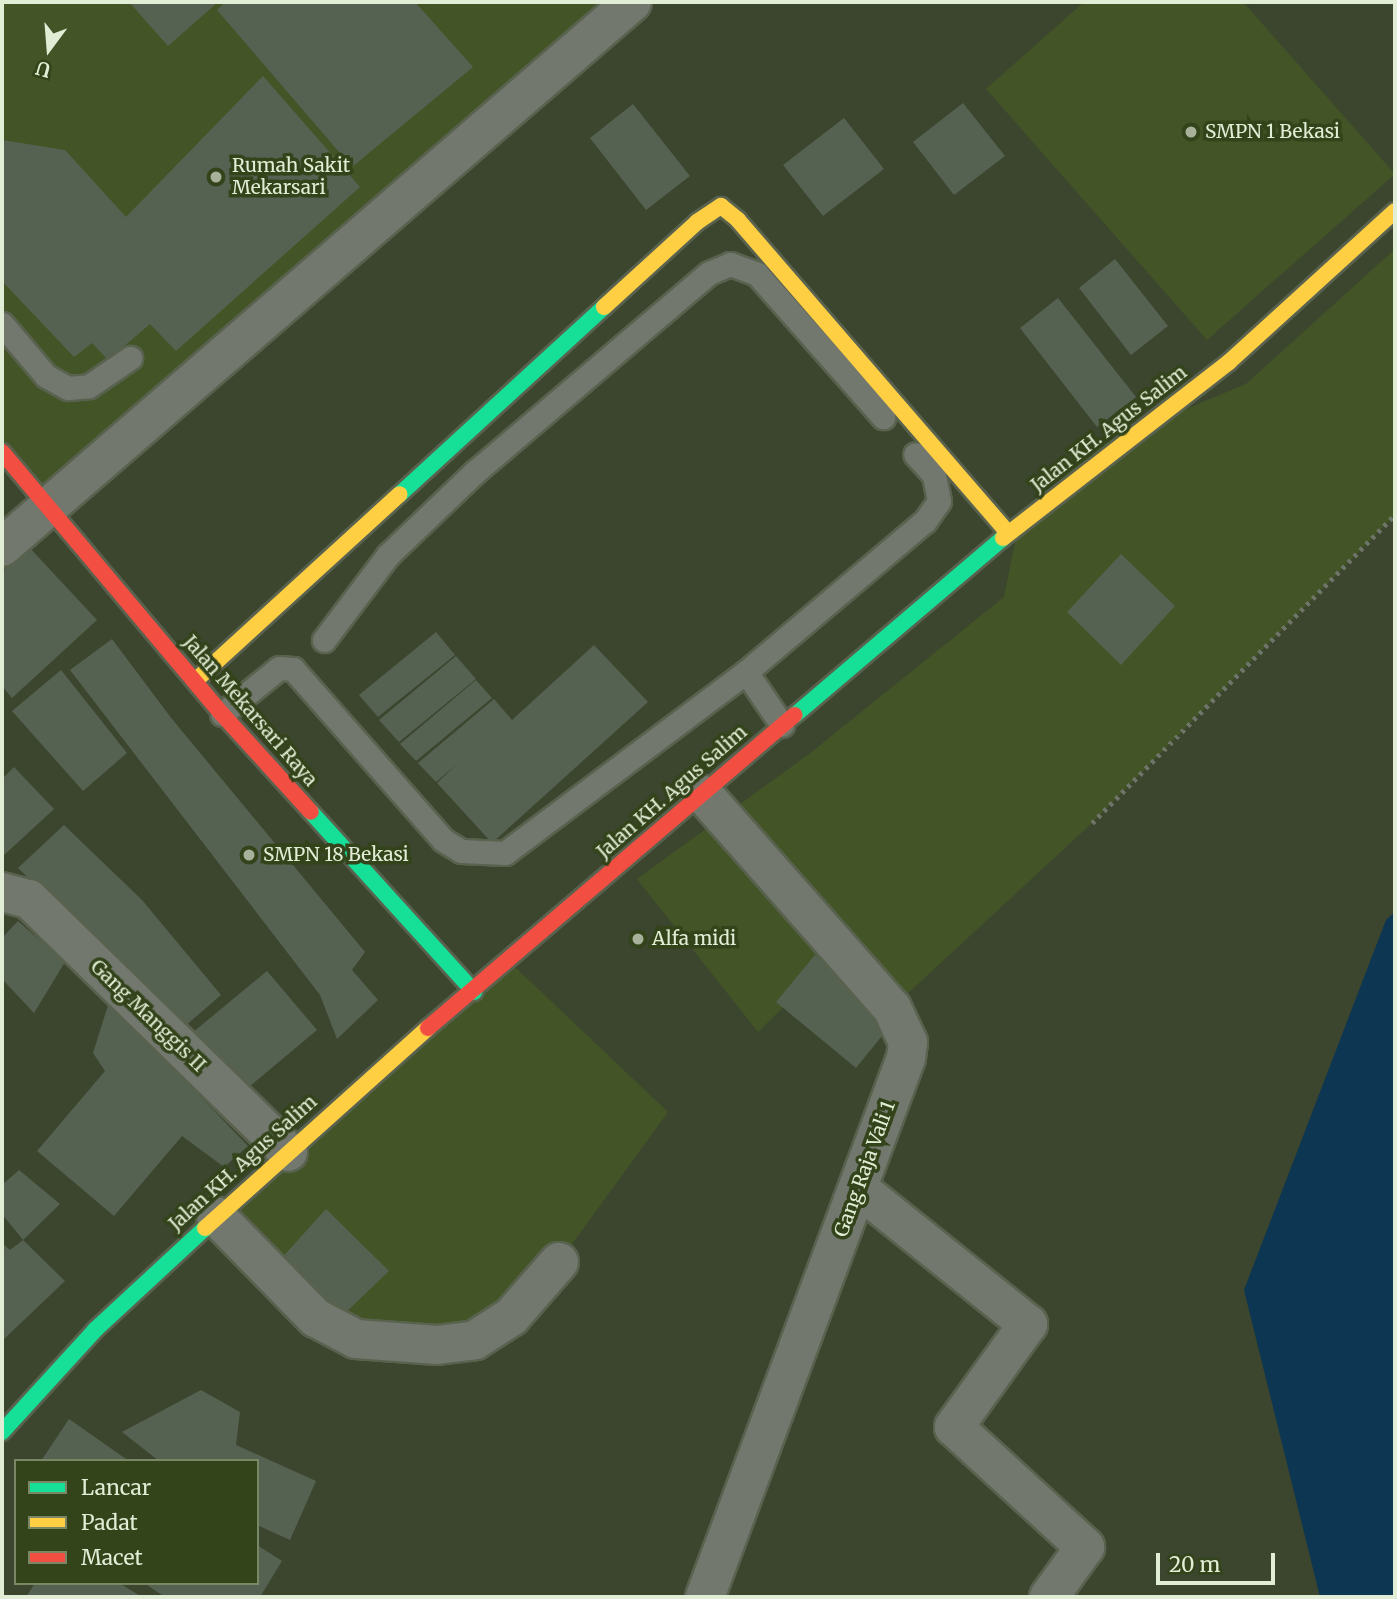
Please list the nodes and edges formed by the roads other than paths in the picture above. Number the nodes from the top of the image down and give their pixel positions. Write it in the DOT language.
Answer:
graph roads {
  1 [pos="632,2"];
  2 [pos="1395,211"];
  3 [pos="2,324"];
  4 [pos="130,358"];
  5 [pos="3,455"];
  6 [pos="49,508"];
  7 [pos="1008,533"];
  8 [pos="2,547"];
  9 [pos="324,640"];
  10 [pos="746,672"];
  11 [pos="195,681"];
  12 [pos="222,714"];
  13 [pos="782,724"];
  14 [pos="704,795"];
  15 [pos="2,892"];
  16 [pos="474,992"];
  17 [pos="289,1152"];
  18 [pos="858,1188"];
  19 [pos="215,1216"];
  20 [pos="559,1262"];
  21 [pos="2,1432"];
  22 [pos="705,1597"];
  23 [pos="1049,1597"];
  1 -- 6 [label="street"];
  2 -- 7 [label="street, Jalan KH. Agus Salim"];
  3 -- 4 [label="lane"];
  5 -- 6 [label="street, Jalan Mekarsari Raya"];
  6 -- 8 [label="street"];
  6 -- 11 [label="street, Jalan Mekarsari Raya"];
  7 -- 11 [label="street"];
  7 -- 13 [label="street, Jalan KH. Agus Salim"];
  9 -- 10 [label="lane"];
  10 -- 12 [label="lane"];
  10 -- 13 [label="lane"];
  11 -- 12 [label="street, Jalan Mekarsari Raya"];
  12 -- 16 [label="street, Jalan Mekarsari Raya"];
  13 -- 14 [label="street, Jalan KH. Agus Salim"];
  14 -- 16 [label="street, Jalan KH. Agus Salim"];
  14 -- 18 [label="street, Gang Raja Vali 1"];
  15 -- 17 [label="street, Gang Manggis II"];
  16 -- 17 [label="street, Jalan KH. Agus Salim"];
  17 -- 19 [label="street, Jalan KH. Agus Salim"];
  18 -- 22 [label="street, Gang Raja Vali 1"];
  18 -- 23 [label="street"];
  19 -- 20 [label="street"];
  19 -- 21 [label="street, Jalan KH. Agus Salim"];
}
